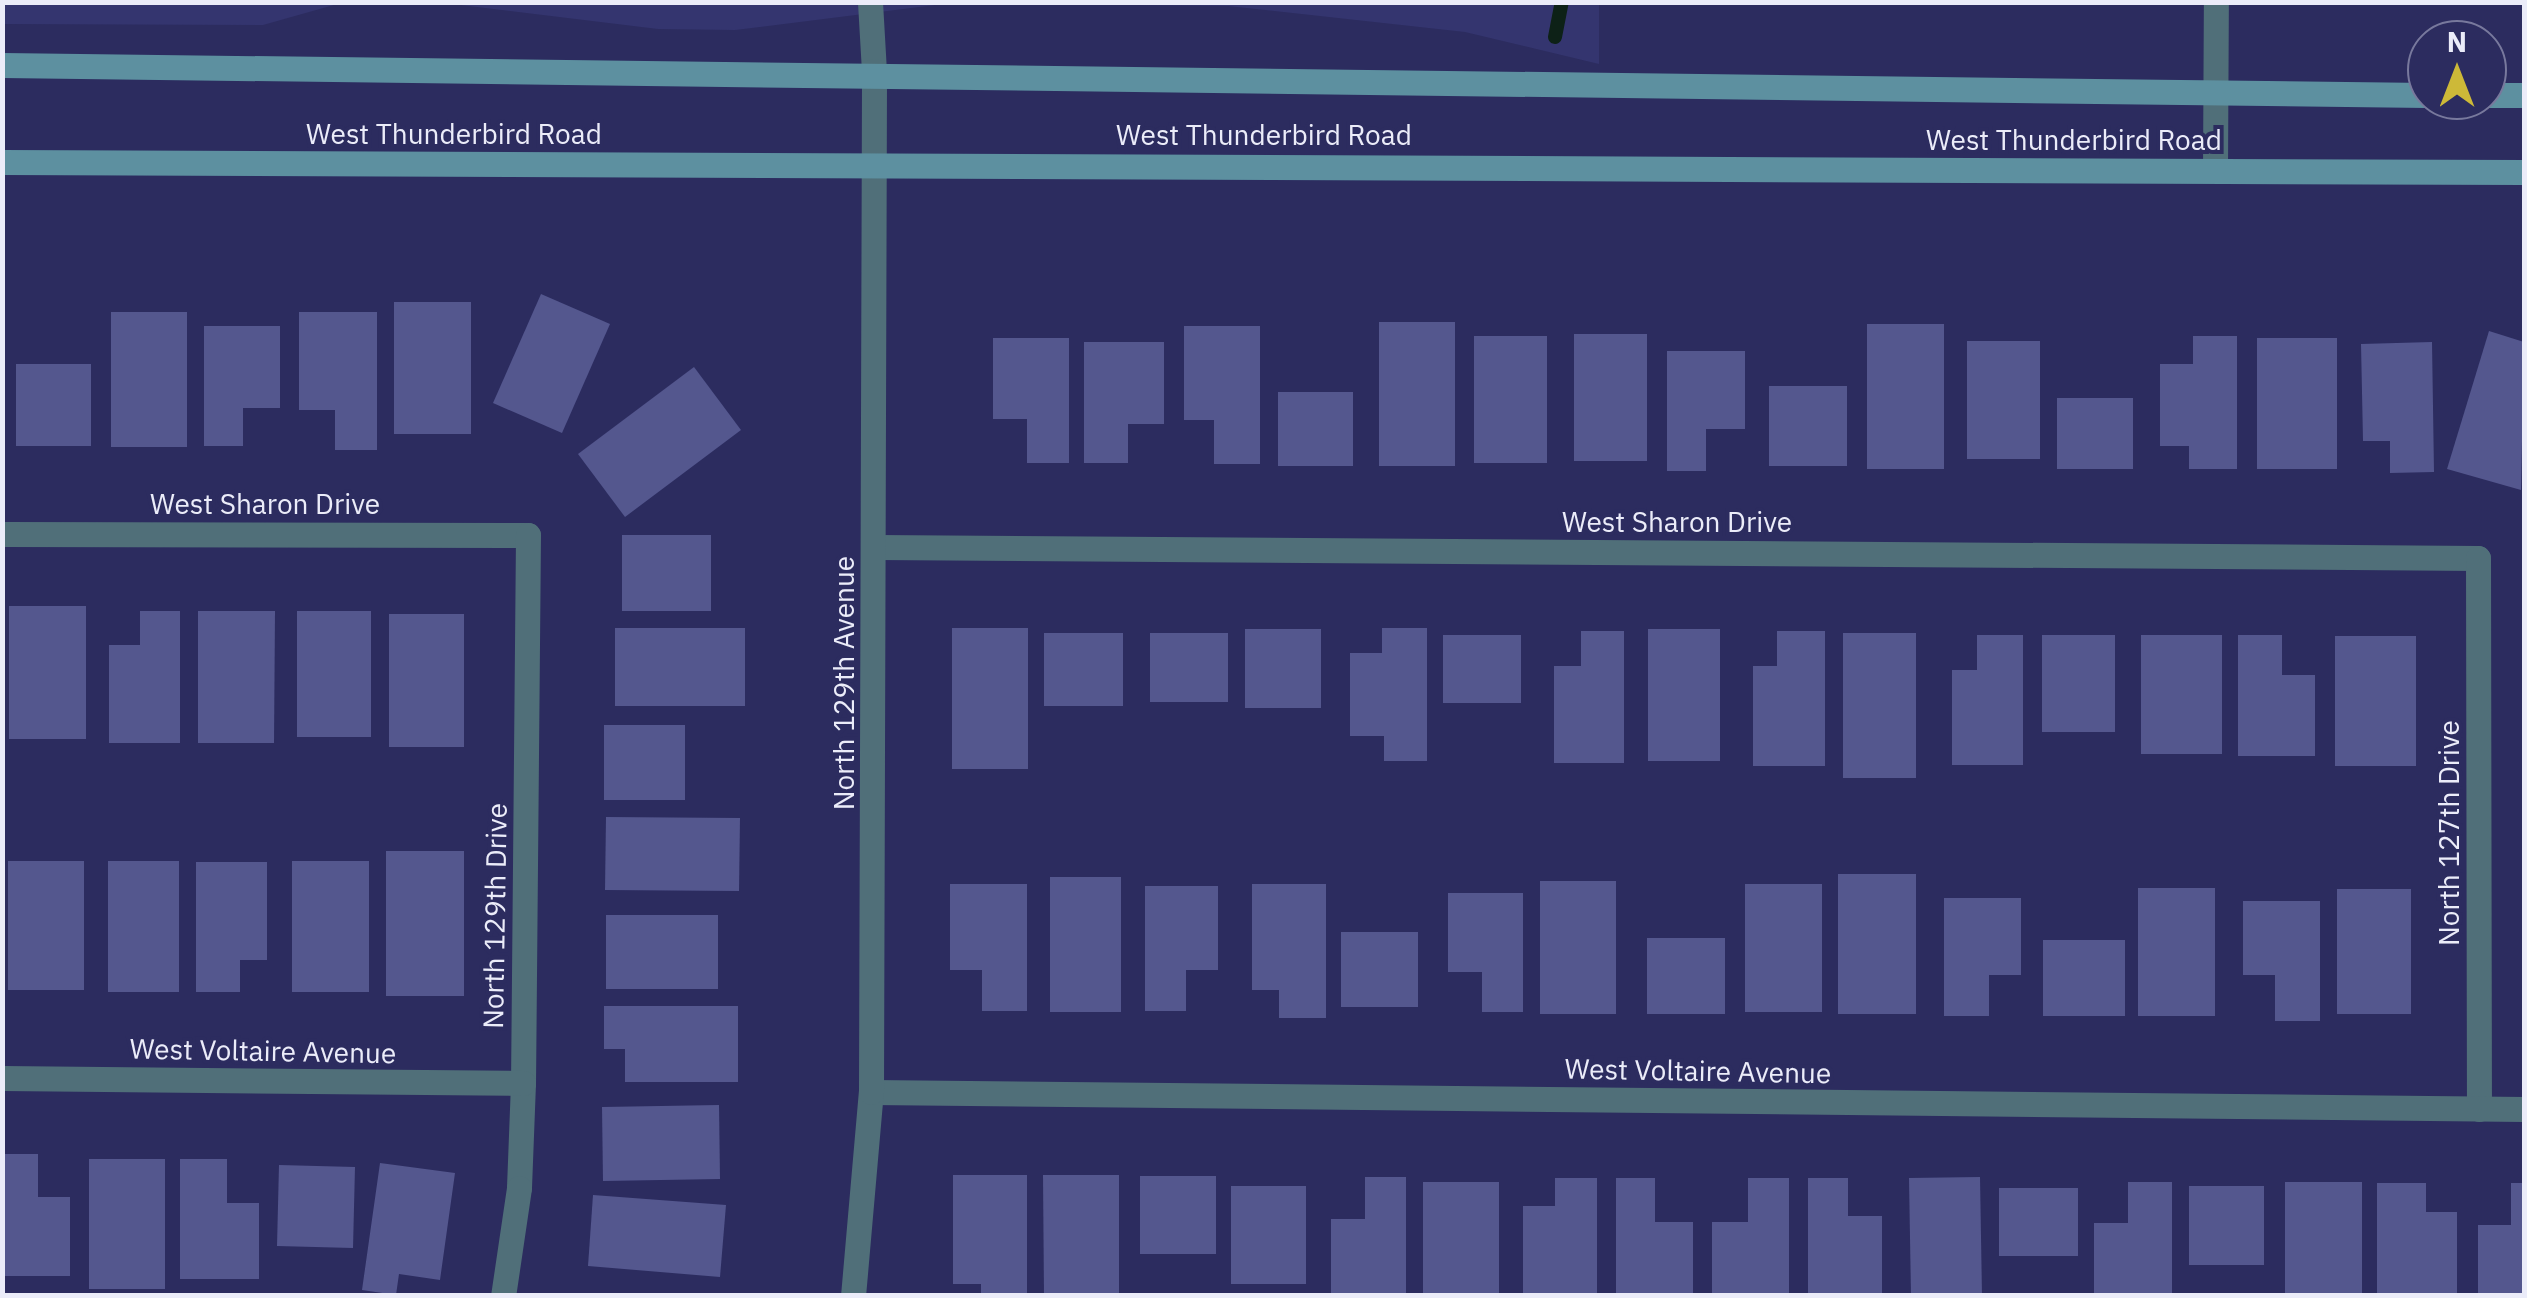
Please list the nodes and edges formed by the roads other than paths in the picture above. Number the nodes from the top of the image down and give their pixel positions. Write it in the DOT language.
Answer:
graph roads {
  1 [pos="870,2"];
  2 [pos="2216,2"];
  3 [pos="2,64"];
  4 [pos="874,70"];
  5 [pos="2215,94"];
  6 [pos="2407,95"];
  7 [pos="2,162"];
  8 [pos="877,164"];
  9 [pos="2215,170"];
  10 [pos="2524,172"];
  11 [pos="2,534"];
  12 [pos="528,535"];
  13 [pos="876,547"];
  14 [pos="2478,558"];
  15 [pos="2,1078"];
  16 [pos="523,1083"];
  17 [pos="871,1092"];
  18 [pos="2480,1109"];
  19 [pos="2524,1109"];
  20 [pos="503,1296"];
  21 [pos="853,1296"];
  1 -- 4 [label="street, North 129th Avenue"];
  2 -- 5 [label="street"];
  3 -- 4 [label="main road, West Thunderbird Road"];
  4 -- 5 [label="main road, West Thunderbird Road"];
  4 -- 8 [label="street, North 129th Avenue"];
  5 -- 6 [label="main road, West Thunderbird Road"];
  5 -- 9 [label="street"];
  7 -- 8 [label="main road, West Thunderbird Road"];
  8 -- 9 [label="main road, West Thunderbird Road"];
  8 -- 13 [label="street, North 129th Avenue"];
  9 -- 10 [label="main road, West Thunderbird Road"];
  11 -- 12 [label="street, West Sharon Drive"];
  12 -- 16 [label="street, North 129th Drive"];
  13 -- 14 [label="street, West Sharon Drive"];
  13 -- 17 [label="street, North 129th Avenue"];
  14 -- 18 [label="street, North 127th Drive"];
  15 -- 16 [label="street, West Voltaire Avenue"];
  16 -- 20 [label="street, North 129th Drive"];
  17 -- 18 [label="street, West Voltaire Avenue"];
  17 -- 21 [label="street, North 129th Avenue"];
  18 -- 19 [label="street, West Voltaire Avenue"];
}
